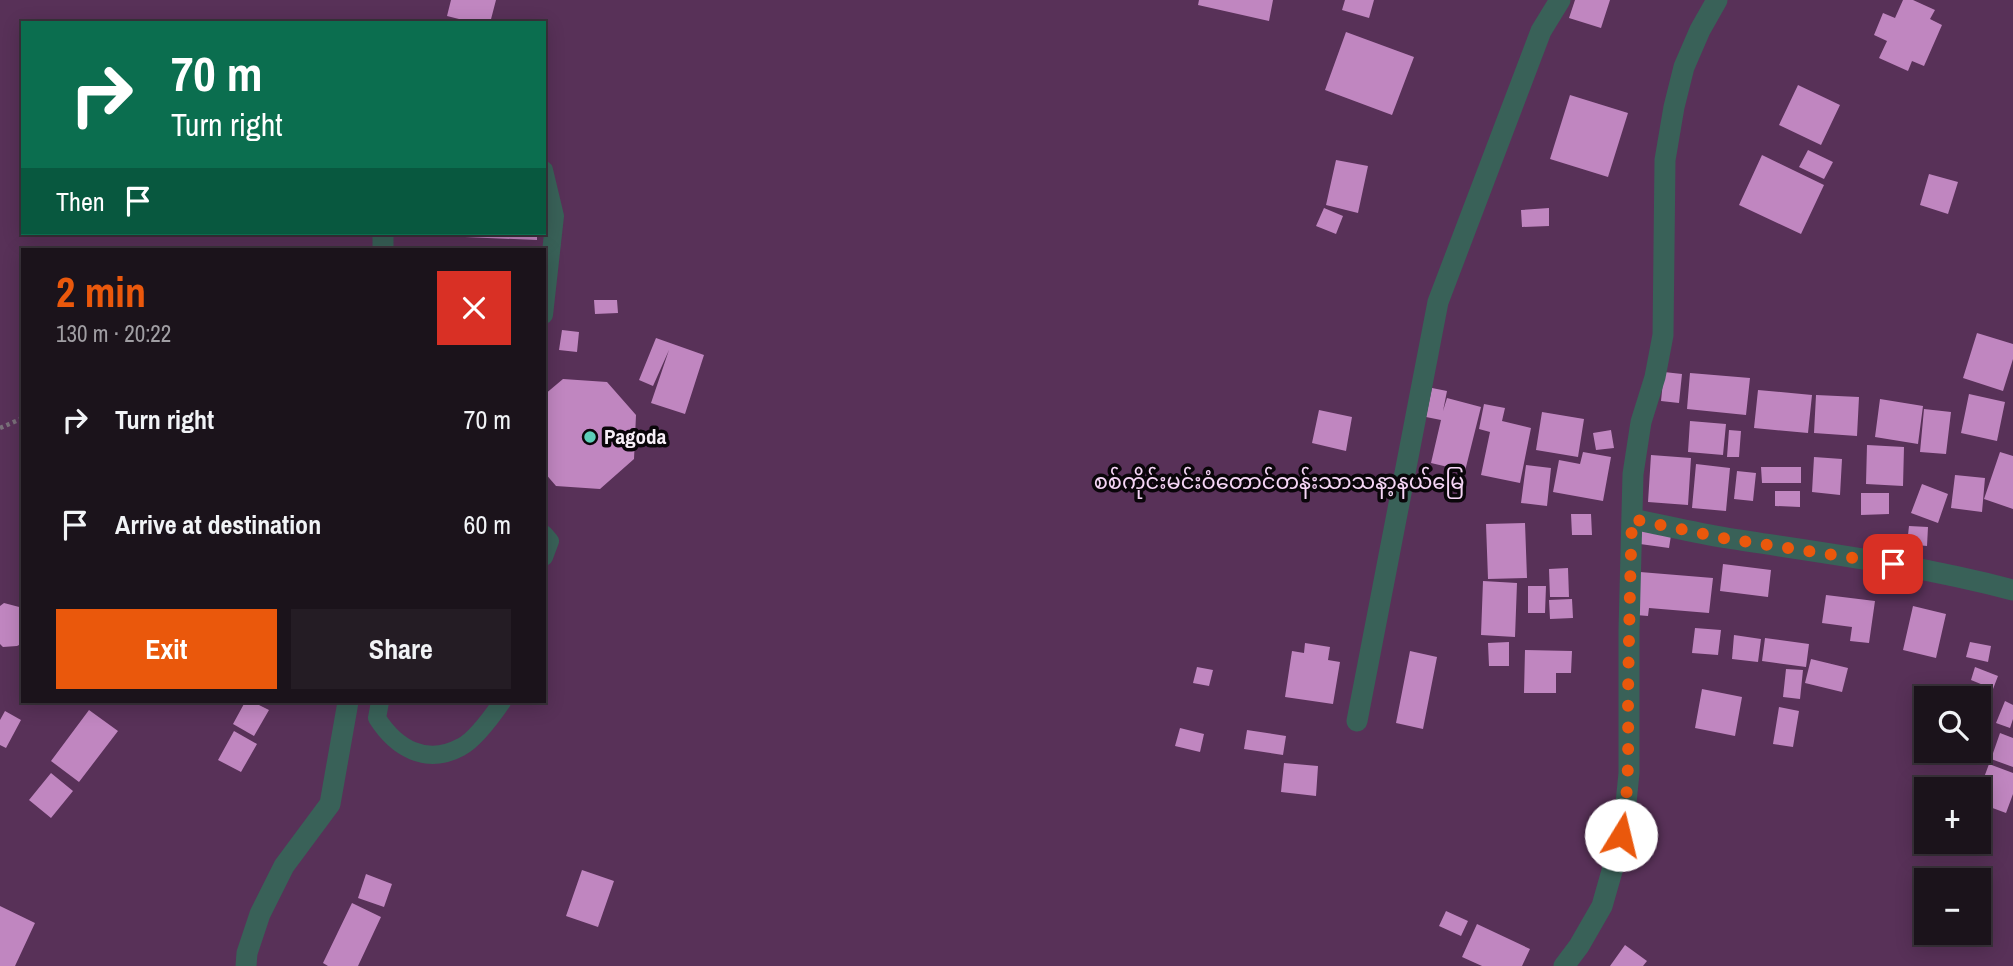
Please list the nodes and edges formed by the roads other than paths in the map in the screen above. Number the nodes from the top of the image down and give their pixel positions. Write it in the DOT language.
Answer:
graph roads {
  1 [pos="1560,0"];
  2 [pos="1717,0"];
  3 [pos="546,178"];
  4 [pos="546,297"];
  5 [pos="1632,519"];
  6 [pos="546,536"];
  7 [pos="546,552"];
  8 [pos="2013,590"];
  9 [pos="348,703"];
  10 [pos="380,703"];
  11 [pos="501,703"];
  12 [pos="1357,721"];
  13 [pos="246,966"];
  14 [pos="1564,966"];
  1 -- 12 [label="street"];
  2 -- 5 [label="street"];
  3 -- 4 [label="lane"];
  5 -- 8 [label="street"];
  5 -- 14 [label="street"];
  6 -- 7 [label="lane"];
  9 -- 13 [label="street"];
  10 -- 11 [label="lane"];
}
